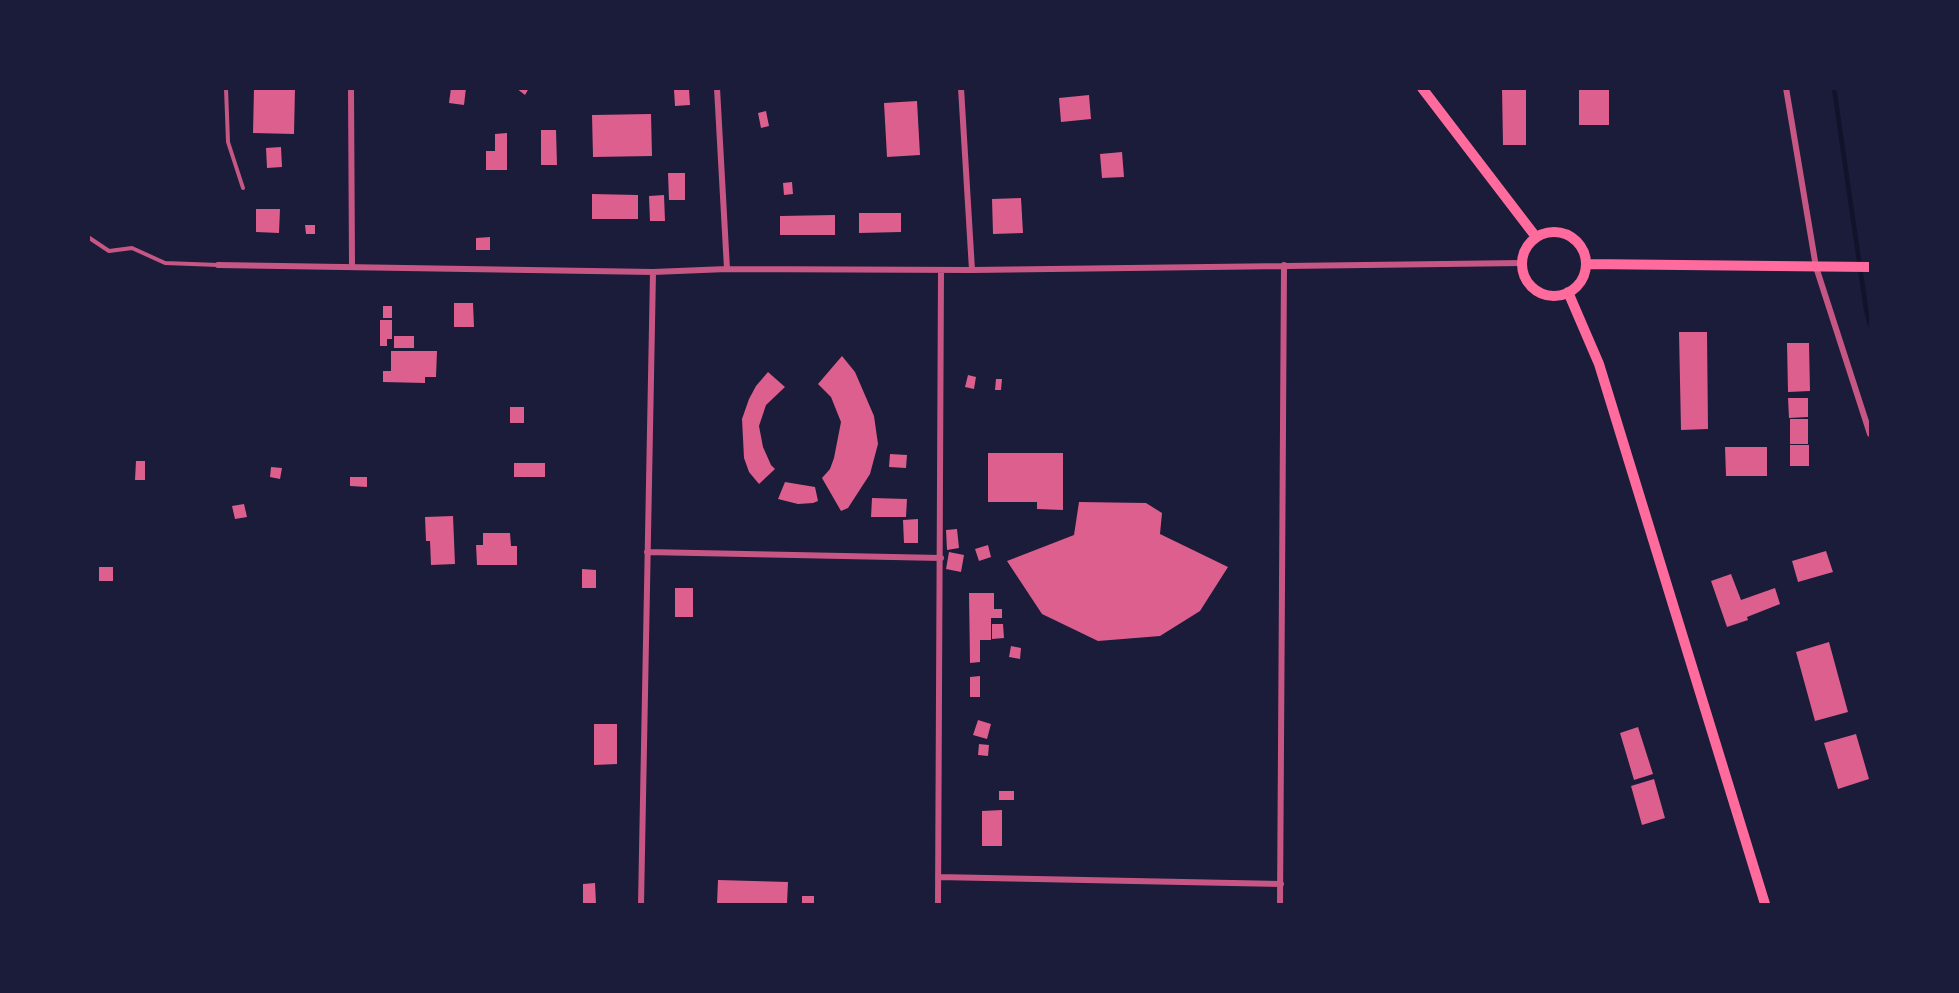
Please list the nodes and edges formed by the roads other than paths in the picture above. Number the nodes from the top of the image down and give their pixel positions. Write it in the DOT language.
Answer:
graph roads {
  1 [pos="226,88"];
  2 [pos="351,88"];
  3 [pos="717,88"];
  4 [pos="961,88"];
  5 [pos="1422,88"];
  6 [pos="1786,88"];
  7 [pos="243,188"];
  8 [pos="88,237"];
  9 [pos="1536,237"];
  10 [pos="1522,263"];
  11 [pos="1586,264"];
  12 [pos="218,265"];
  13 [pos="1284,265"];
  14 [pos="352,267"];
  15 [pos="1816,267"];
  16 [pos="1870,267"];
  17 [pos="727,269"];
  18 [pos="941,270"];
  19 [pos="972,270"];
  20 [pos="653,272"];
  21 [pos="1568,292"];
  22 [pos="1870,434"];
  23 [pos="647,552"];
  24 [pos="940,558"];
  25 [pos="938,877"];
  26 [pos="1281,884"];
  27 [pos="641,904"];
  28 [pos="938,904"];
  29 [pos="1280,904"];
  30 [pos="1765,904"];
  1 -- 7 [label="lane"];
  2 -- 14 [label="street"];
  3 -- 17 [label="street"];
  4 -- 19 [label="street"];
  5 -- 9 [label="main road"];
  6 -- 15 [label="street"];
  8 -- 12 [label="lane"];
  9 -- 10 [label="main road"];
  9 -- 11 [label="main road"];
  10 -- 13 [label="street"];
  10 -- 21 [label="main road"];
  11 -- 15 [label="main road"];
  11 -- 21 [label="main road"];
  12 -- 14 [label="street"];
  13 -- 19 [label="street"];
  13 -- 26 [label="street"];
  14 -- 20 [label="street"];
  15 -- 16 [label="main road"];
  15 -- 22 [label="street"];
  17 -- 18 [label="street"];
  17 -- 20 [label="street"];
  18 -- 19 [label="street"];
  18 -- 24 [label="street"];
  20 -- 23 [label="street"];
  21 -- 30 [label="main road"];
  23 -- 24 [label="street"];
  23 -- 27 [label="street"];
  24 -- 25 [label="street"];
  25 -- 26 [label="street"];
  25 -- 28 [label="street"];
  26 -- 29 [label="street"];
}
